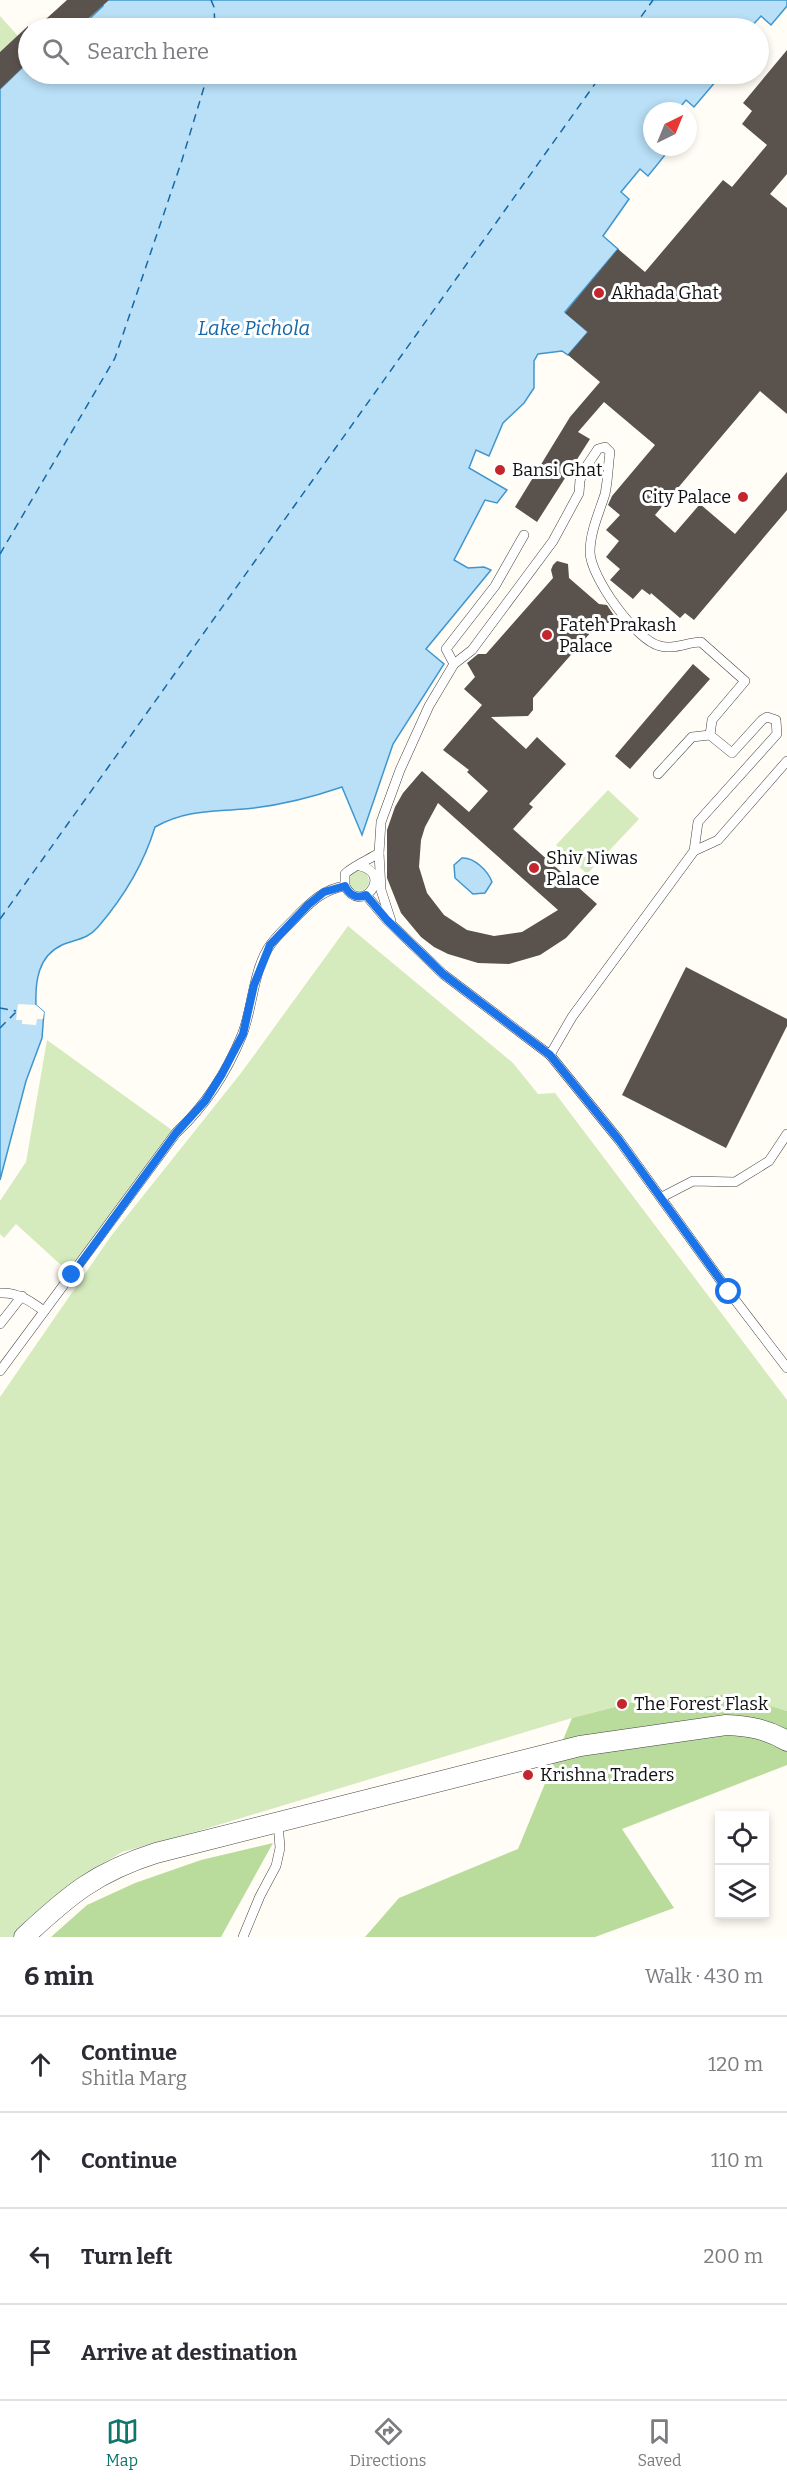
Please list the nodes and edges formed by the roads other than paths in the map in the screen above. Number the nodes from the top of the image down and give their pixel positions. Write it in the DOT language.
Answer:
graph roads {
  1 [pos="524,535"];
  2 [pos="454,664"];
  3 [pos="710,735"];
  4 [pos="787,761"];
  5 [pos="658,774"];
  6 [pos="694,851"];
  7 [pos="379,853"];
  8 [pos="360,866"];
  9 [pos="345,886"];
  10 [pos="366,895"];
  11 [pos="392,924"];
  12 [pos="550,1055"];
  13 [pos="787,1134"];
  14 [pos="662,1197"];
  15 [pos="0,1293"];
  16 [pos="21,1296"];
  17 [pos="44,1311"];
  18 [pos="0,1324"];
  19 [pos="787,1368"];
  20 [pos="0,1371"];
  21 [pos="787,1741"];
  22 [pos="278,1822"];
  23 [pos="24,1937"];
  24 [pos="243,1937"];
  1 -- 2 [label="lane"];
  2 -- 3 [label="lane"];
  2 -- 7 [label="lane"];
  3 -- 5 [label="lane"];
  3 -- 6 [label="lane"];
  4 -- 6 [label="lane"];
  6 -- 12 [label="lane"];
  7 -- 8 [label="lane"];
  7 -- 11 [label="lane"];
  8 -- 9 [label="lane"];
  8 -- 10 [label="lane"];
  9 -- 10 [label="lane"];
  9 -- 17 [label="lane"];
  10 -- 11 [label="lane"];
  11 -- 12 [label="lane"];
  12 -- 14 [label="lane"];
  13 -- 14 [label="lane"];
  14 -- 19 [label="lane"];
  15 -- 16 [label="lane"];
  16 -- 17 [label="lane"];
  16 -- 18 [label="lane"];
  17 -- 20 [label="lane"];
  21 -- 22 [label="street"];
  22 -- 23 [label="street"];
  22 -- 24 [label="lane"];
}
